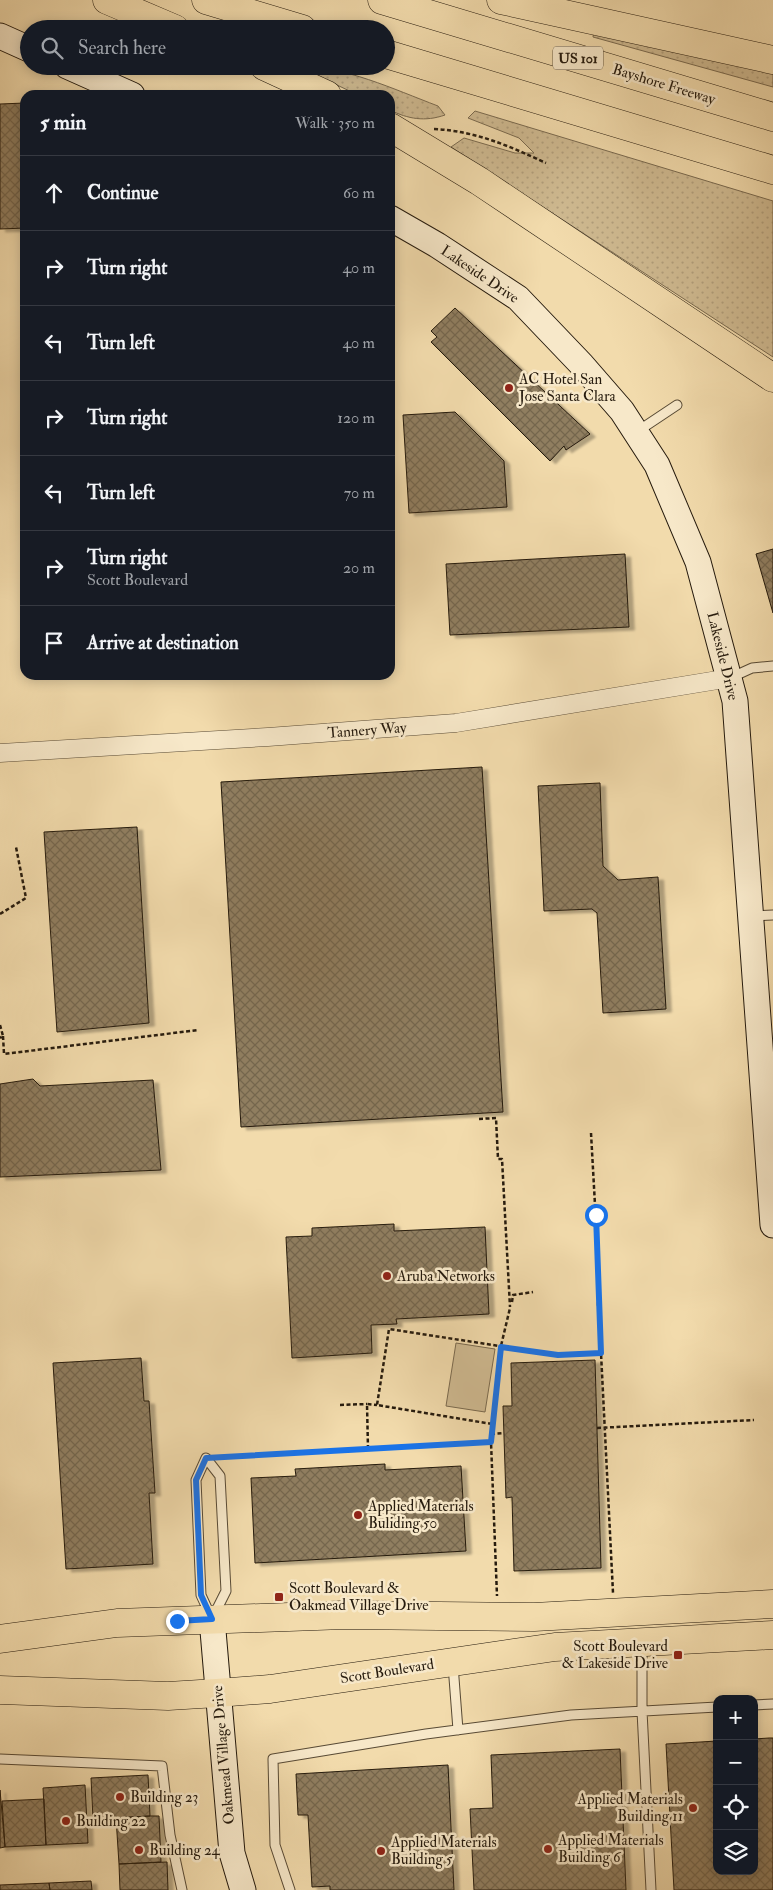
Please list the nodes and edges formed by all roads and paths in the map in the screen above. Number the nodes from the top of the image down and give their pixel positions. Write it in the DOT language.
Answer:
graph roads {
  1 [pos="107,0"];
  2 [pos="206,0"];
  3 [pos="382,0"];
  4 [pos="501,0"];
  5 [pos="154,20"];
  6 [pos="272,20"];
  7 [pos="0,36"];
  8 [pos="20,45"];
  9 [pos="395,57"];
  10 [pos="773,60"];
  11 [pos="87,75"];
  12 [pos="284,75"];
  13 [pos="121,90"];
  14 [pos="317,90"];
  15 [pos="773,117"];
  16 [pos="430,128"];
  17 [pos="395,130"];
  18 [pos="546,164"];
  19 [pos="773,170"];
  20 [pos="395,221"];
  21 [pos="773,378"];
  22 [pos="677,405"];
  23 [pos="636,433"];
  24 [pos="773,666"];
  25 [pos="730,678"];
  26 [pos="0,753"];
  27 [pos="16,847"];
  28 [pos="0,914"];
  29 [pos="762,915"];
  30 [pos="0,1025"];
  31 [pos="198,1030"];
  32 [pos="2,1037"];
  33 [pos="479,1119"];
  34 [pos="591,1133"];
  35 [pos="771,1166"];
  36 [pos="773,1225"];
  37 [pos="533,1292"];
  38 [pos="510,1307"];
  39 [pos="501,1347"];
  40 [pos="601,1353"];
  41 [pos="367,1404"];
  42 [pos="340,1405"];
  43 [pos="377,1405"];
  44 [pos="754,1420"];
  45 [pos="492,1424"];
  46 [pos="597,1428"];
  47 [pos="605,1428"];
  48 [pos="504,1433"];
  49 [pos="491,1434"];
  50 [pos="491,1442"];
  51 [pos="368,1449"];
  52 [pos="206,1458"];
  53 [pos="613,1600"];
  54 [pos="498,1603"];
  55 [pos="773,1604"];
  56 [pos="212,1619"];
  57 [pos="773,1636"];
  58 [pos="0,1639"];
  59 [pos="642,1642"];
  60 [pos="452,1661"];
  61 [pos="0,1690"];
  62 [pos="217,1693"];
  63 [pos="773,1704"];
  64 [pos="758,1705"];
  65 [pos="713,1707"];
  66 [pos="642,1711"];
  67 [pos="458,1730"];
  68 [pos="0,1759"];
  69 [pos="182,1890"];
  70 [pos="243,1890"];
  71 [pos="290,1890"];
  72 [pos="651,1890"];
  1 -- 5 [label="main road"];
  2 -- 6 [label="main road"];
  3 -- 15 [label="main road, Bayshore Freeway / US 101"];
  4 -- 10 [label="main road"];
  7 -- 8 [label="street"];
  9 -- 19 [label="main road"];
  11 -- 13 [label="street"];
  12 -- 14 [label="main road"];
  16 -- 18 [label="path"];
  17 -- 21 [label="main road"];
  20 -- 23 [label="street, Lakeside Drive"];
  22 -- 23 [label="lane"];
  23 -- 25 [label="street, Lakeside Drive"];
  24 -- 25 [label="lane"];
  25 -- 26 [label="street, Tannery Way"];
  25 -- 29 [label="street, Lakeside Drive"];
  27 -- 28 [label="path"];
  29 -- 35 [label="street, Lakeside Drive"];
  30 -- 32 [label="path"];
  31 -- 32 [label="path"];
  33 -- 38 [label="path"];
  34 -- 40 [label="path"];
  35 -- 36 [label="street, Lakeside Drive"];
  37 -- 38 [label="path"];
  38 -- 39 [label="path"];
  39 -- 40 [label="path"];
  39 -- 43 [label="path"];
  39 -- 45 [label="path"];
  40 -- 47 [label="path"];
  41 -- 42 [label="path"];
  41 -- 43 [label="path"];
  41 -- 51 [label="path"];
  43 -- 45 [label="path"];
  44 -- 47 [label="path"];
  45 -- 49 [label="path"];
  46 -- 47 [label="path"];
  47 -- 53 [label="path"];
  48 -- 49 [label="path"];
  49 -- 50 [label="path"];
  50 -- 51 [label="path"];
  50 -- 54 [label="path"];
  51 -- 52 [label="path"];
  52 -- 56 [label="lane"];
  52 -- 56 [label="lane"];
  55 -- 56 [label="main road"];
  56 -- 58 [label="main road"];
  56 -- 62 [label="street, Oakmead Village Drive"];
  57 -- 59 [label="main road, Scott Boulevard"];
  59 -- 60 [label="main road, Scott Boulevard"];
  59 -- 66 [label="lane"];
  60 -- 62 [label="main road, Scott Boulevard"];
  60 -- 67 [label="lane"];
  61 -- 62 [label="main road, Scott Boulevard"];
  62 -- 70 [label="street, Oakmead Village Drive"];
  63 -- 64 [label="lane"];
  65 -- 66 [label="lane"];
  66 -- 67 [label="lane"];
  66 -- 72 [label="lane"];
  67 -- 71 [label="lane"];
  68 -- 69 [label="lane"];
}
